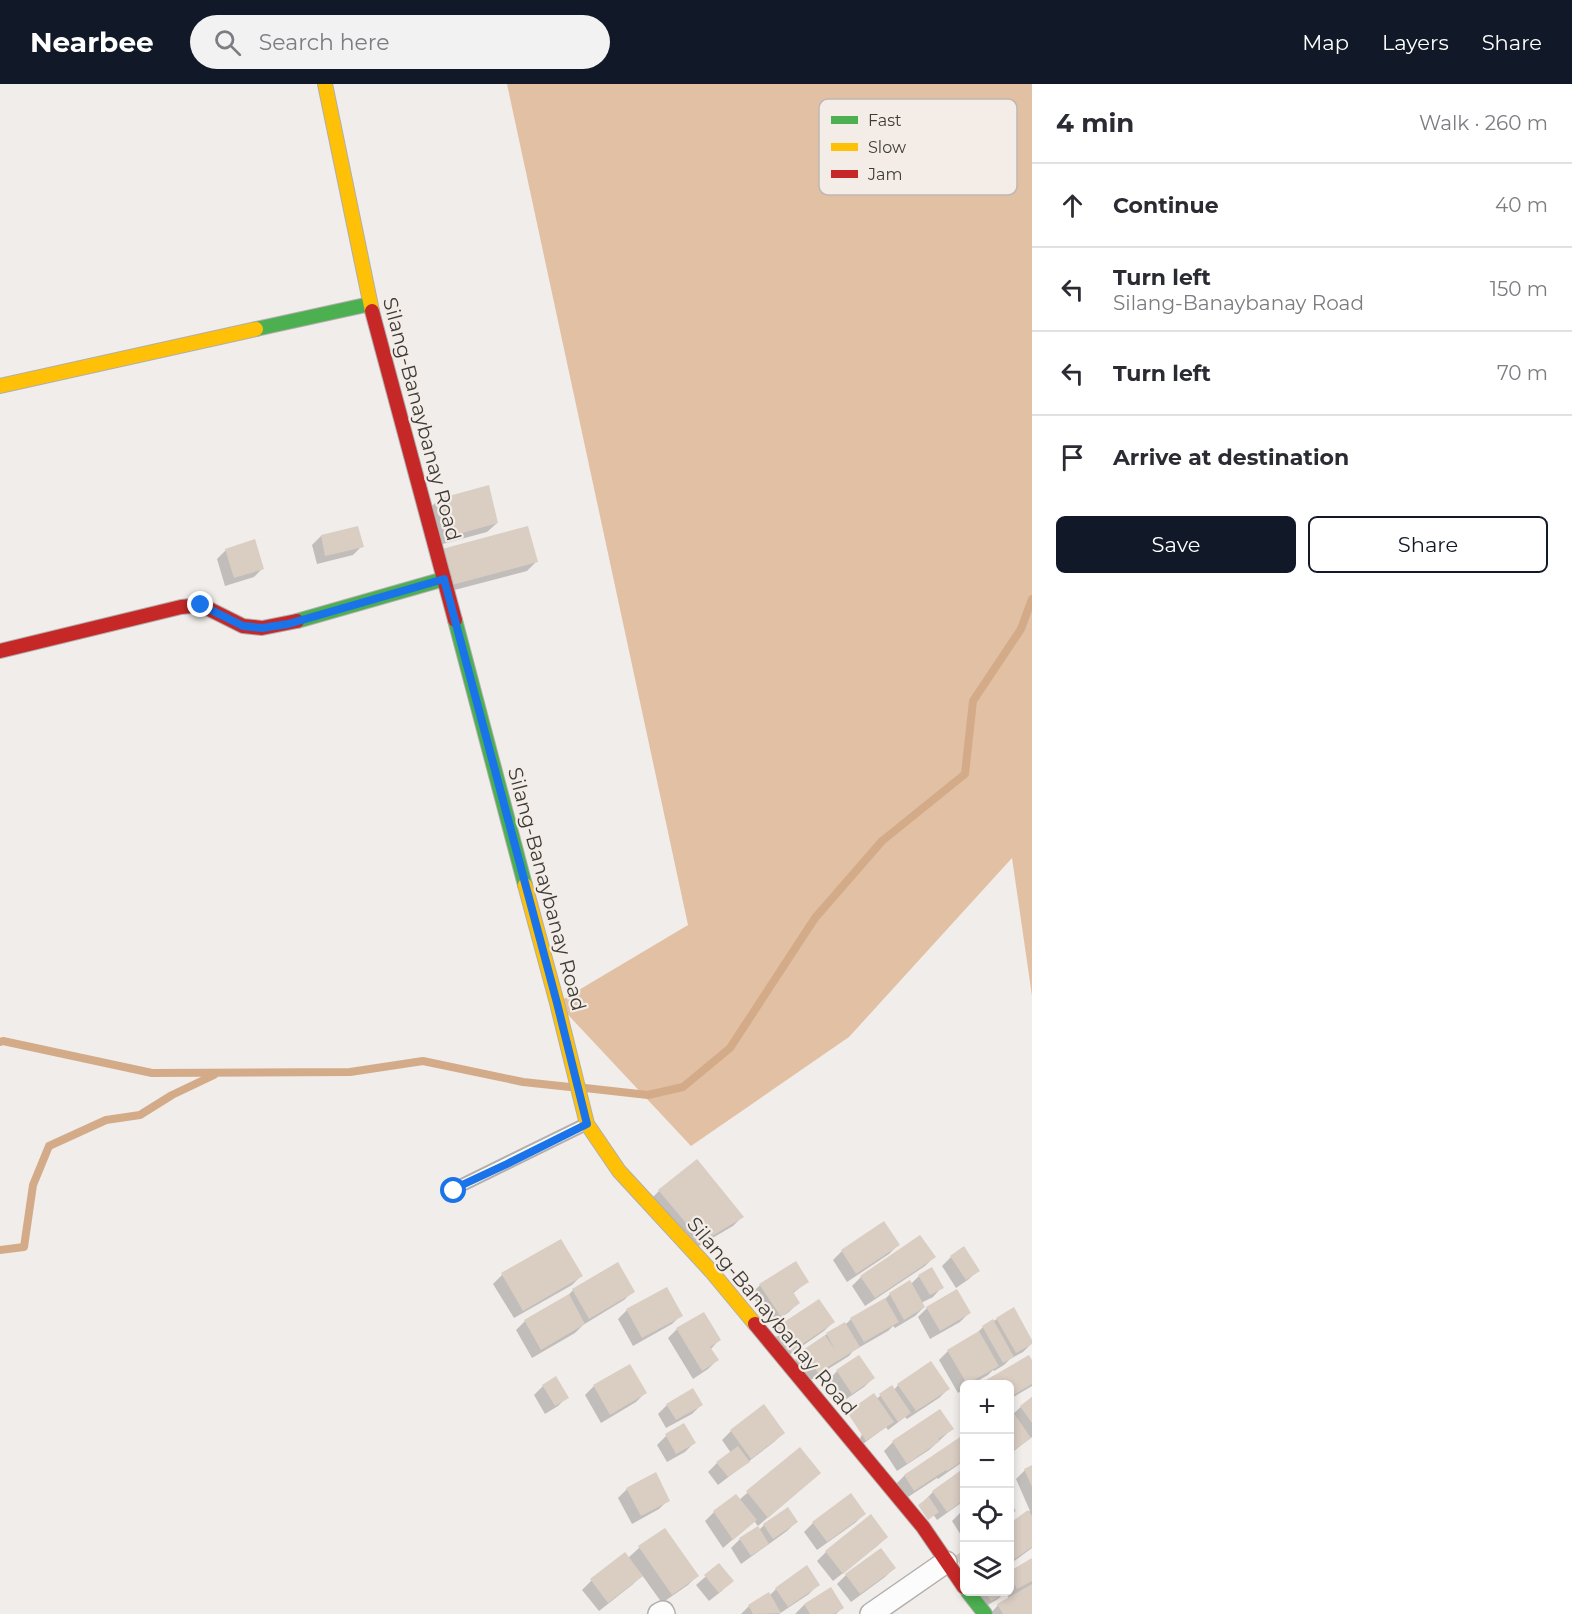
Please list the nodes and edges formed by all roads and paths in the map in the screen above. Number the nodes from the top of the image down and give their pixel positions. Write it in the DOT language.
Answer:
graph roads {
  1 [pos="324,84"];
  2 [pos="370,304"];
  3 [pos="0,386"];
  4 [pos="444,579"];
  5 [pos="0,651"];
  6 [pos="587,1124"];
  7 [pos="454,1191"];
  8 [pos="946,1562"];
  9 [pos="960,1581"];
  10 [pos="971,1596"];
  11 [pos="659,1614"];
  12 [pos="664,1614"];
  13 [pos="871,1614"];
  14 [pos="985,1614"];
  1 -- 2 [label="main road, Silang-Banaybanay Road"];
  2 -- 3 [label="main road"];
  2 -- 4 [label="main road, Silang-Banaybanay Road"];
  4 -- 5 [label="main road"];
  4 -- 6 [label="main road, Silang-Banaybanay Road"];
  6 -- 7 [label="lane"];
  6 -- 8 [label="main road, Silang-Banaybanay Road"];
  8 -- 9 [label="main road, Silang-Banaybanay Road"];
  8 -- 13 [label="street"];
  10 -- 14 [label="main road"];
  11 -- 12 [label="street"];
}
